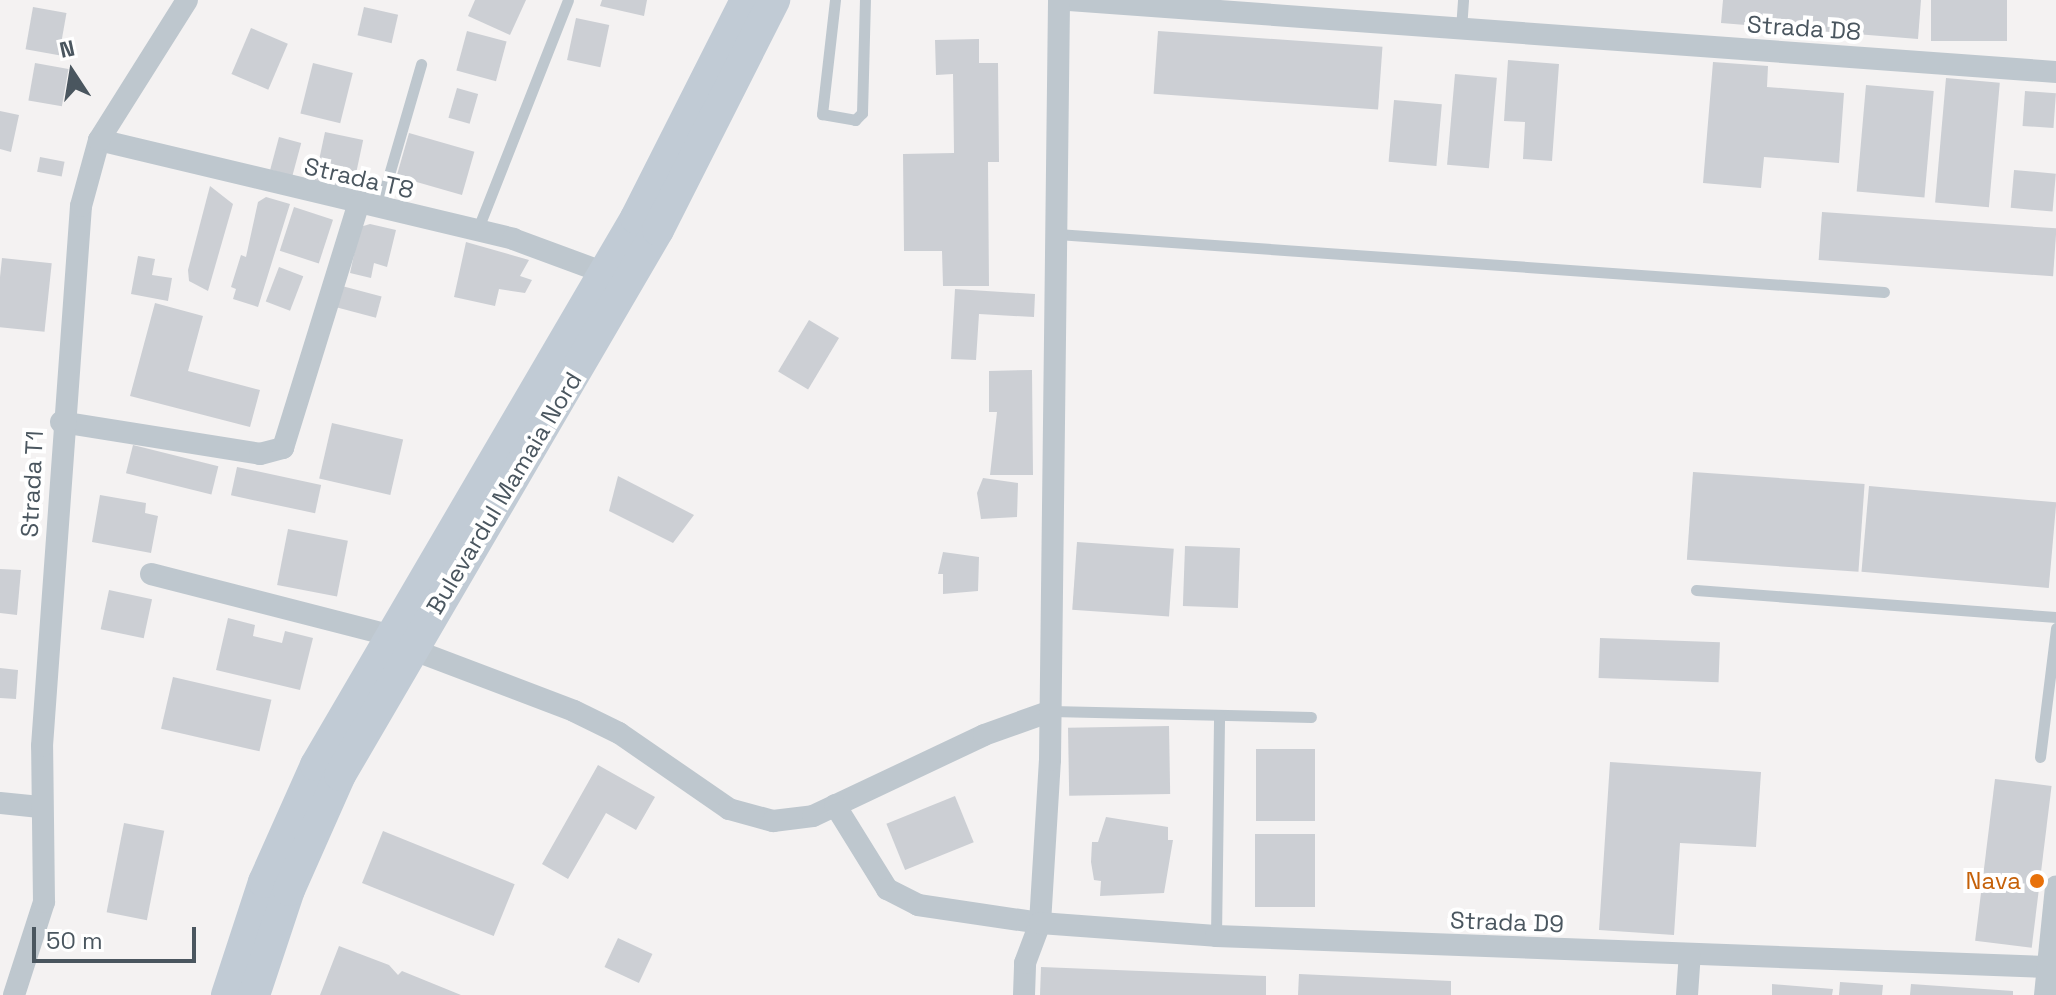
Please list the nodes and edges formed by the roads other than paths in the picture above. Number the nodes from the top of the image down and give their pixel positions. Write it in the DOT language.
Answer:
graph roads {
  1 [pos="187,0"];
  2 [pos="568,0"];
  3 [pos="746,0"];
  4 [pos="774,0"];
  5 [pos="835,0"];
  6 [pos="865,0"];
  7 [pos="1059,0"];
  8 [pos="1069,0"];
  9 [pos="1463,0"];
  10 [pos="1461,29"];
  11 [pos="421,64"];
  12 [pos="2056,72"];
  13 [pos="99,140"];
  14 [pos="368,207"];
  15 [pos="477,231"];
  16 [pos="1057,234"];
  17 [pos="605,273"];
  18 [pos="1884,292"];
  19 [pos="61,422"];
  20 [pos="151,574"];
  21 [pos="1696,590"];
  22 [pos="2056,617"];
  23 [pos="2056,628"];
  24 [pos="400,642"];
  25 [pos="1051,711"];
  26 [pos="1219,715"];
  27 [pos="1311,717"];
  28 [pos="2040,757"];
  29 [pos="0,803"];
  30 [pos="835,805"];
  31 [pos="40,807"];
  32 [pos="2056,887"];
  33 [pos="1040,923"];
  34 [pos="1216,936"];
  35 [pos="1690,956"];
  36 [pos="2047,967"];
  37 [pos="14,995"];
  38 [pos="227,995"];
  39 [pos="254,995"];
  40 [pos="1024,995"];
  41 [pos="1687,995"];
  42 [pos="2045,995"];
  1 -- 13 [label="street, Strada T1"];
  2 -- 15 [label="lane"];
  3 -- 17 [label="main road, Bulevardul Mamaia Nord"];
  4 -- 24 [label="main road, Bulevardul Mamaia Nord"];
  5 -- 6 [label="lane"];
  7 -- 16 [label="street"];
  8 -- 10 [label="street, Strada D8"];
  9 -- 10 [label="lane"];
  10 -- 12 [label="street, Strada D8"];
  11 -- 14 [label="lane"];
  13 -- 14 [label="street, Strada T8"];
  13 -- 19 [label="street, Strada T1"];
  14 -- 15 [label="street, Strada T8"];
  14 -- 19 [label="street"];
  15 -- 17 [label="street, Strada T8"];
  16 -- 18 [label="lane"];
  16 -- 25 [label="street"];
  17 -- 24 [label="main road, Bulevardul Mamaia Nord"];
  19 -- 31 [label="street, Strada T1"];
  20 -- 24 [label="street"];
  21 -- 22 [label="lane"];
  23 -- 28 [label="lane"];
  24 -- 30 [label="street"];
  24 -- 38 [label="main road, Bulevardul Mamaia Nord"];
  24 -- 39 [label="main road, Bulevardul Mamaia Nord"];
  25 -- 26 [label="lane"];
  25 -- 30 [label="street"];
  25 -- 33 [label="street"];
  26 -- 27 [label="lane"];
  26 -- 34 [label="lane"];
  29 -- 31 [label="street"];
  30 -- 33 [label="street, Strada D9"];
  31 -- 37 [label="street, Strada T1"];
  32 -- 36 [label="street"];
  33 -- 34 [label="street, Strada D9"];
  33 -- 40 [label="street"];
  34 -- 35 [label="street, Strada D9"];
  35 -- 36 [label="street, Strada D9"];
  35 -- 41 [label="street"];
  36 -- 42 [label="street"];
}
